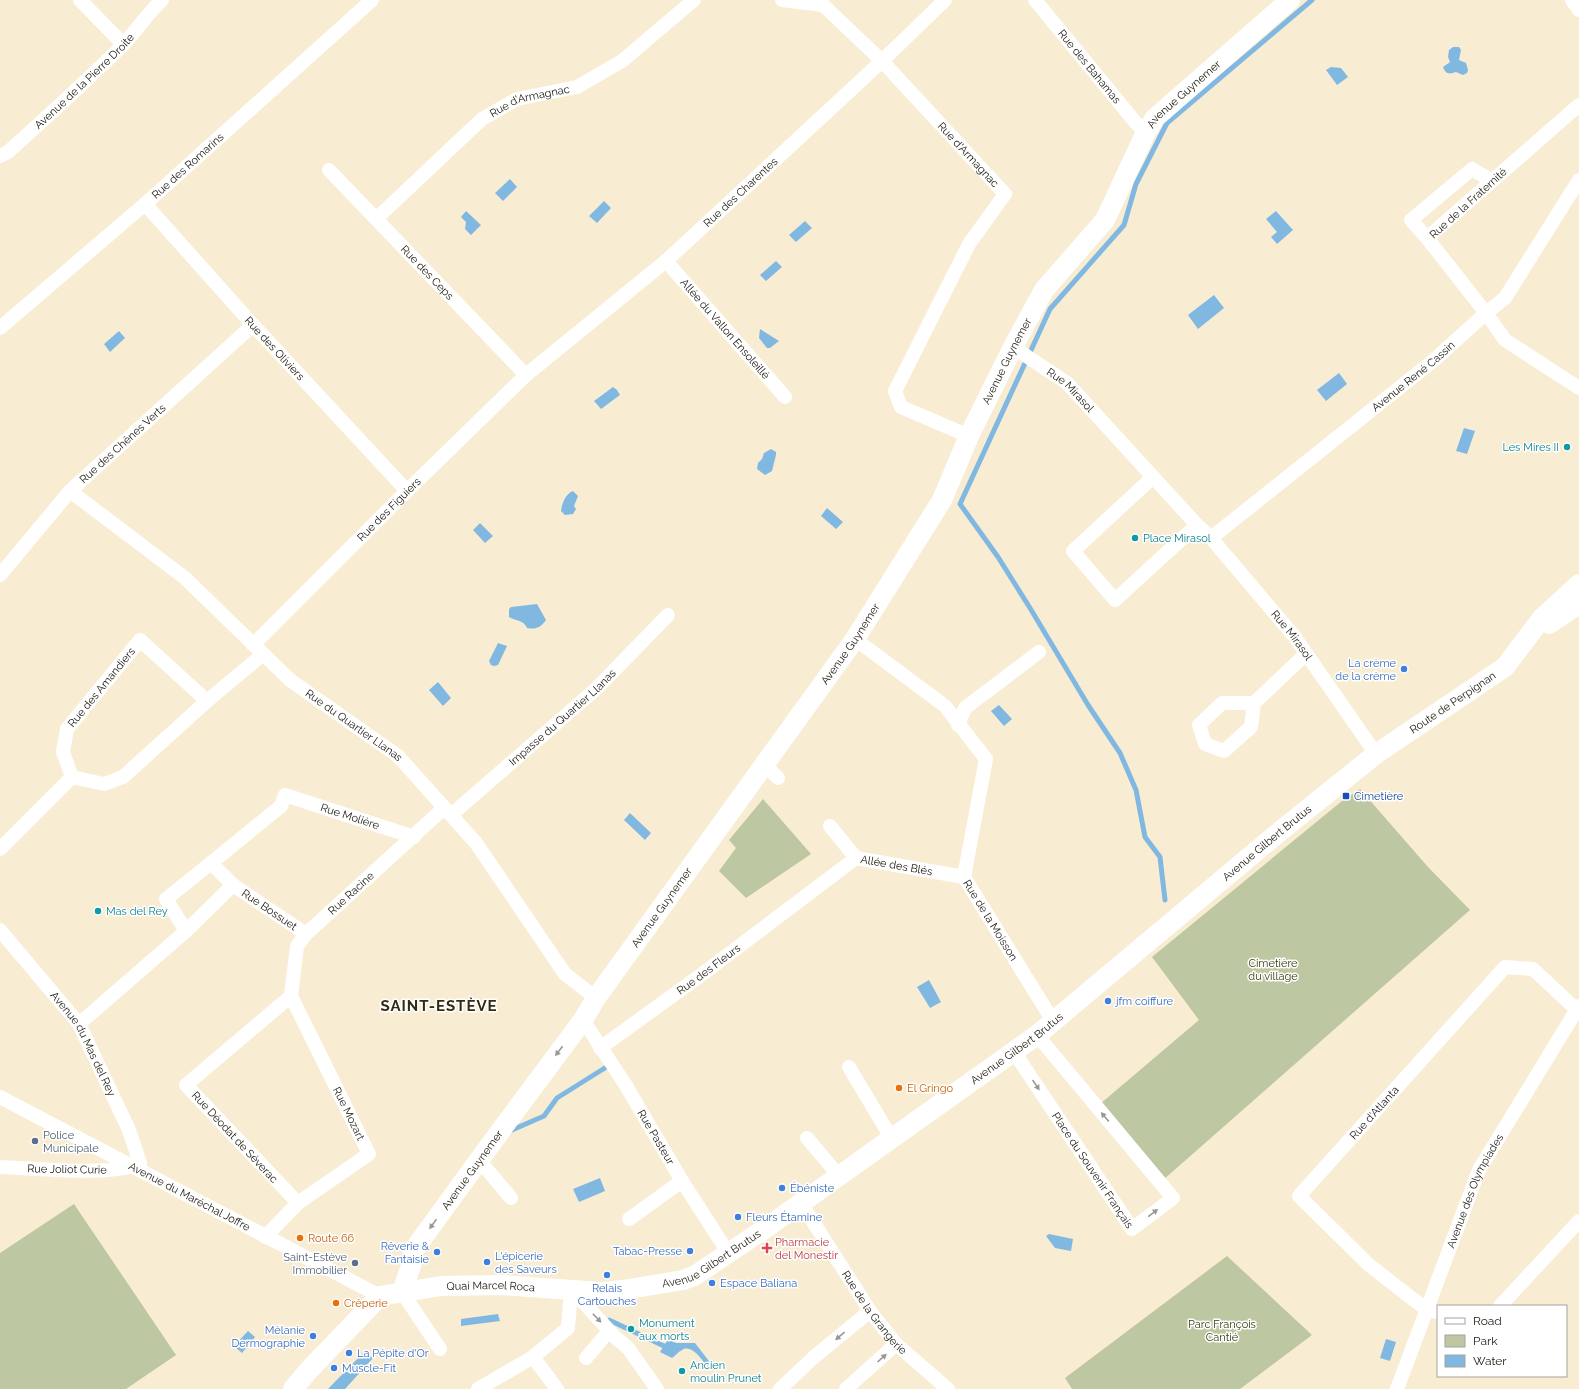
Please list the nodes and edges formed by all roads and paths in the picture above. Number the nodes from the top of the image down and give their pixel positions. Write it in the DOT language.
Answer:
graph roads {
  1 [pos="80,0"];
  2 [pos="162,0"];
  3 [pos="694,0"];
  4 [pos="782,0"];
  5 [pos="945,0"];
  6 [pos="1035,0"];
  7 [pos="1572,0"];
  8 [pos="362,3"];
  9 [pos="1281,3"];
  10 [pos="1579,10"];
  11 [pos="123,44"];
  12 [pos="882,61"];
  13 [pos="1579,104"];
  14 [pos="1146,132"];
  15 [pos="0,156"];
  16 [pos="329,170"];
  17 [pos="1579,180"];
  18 [pos="1492,181"];
  19 [pos="145,204"];
  20 [pos="376,218"];
  21 [pos="1427,238"];
  22 [pos="666,261"];
  23 [pos="1486,313"];
  24 [pos="253,325"];
  25 [pos="0,328"];
  26 [pos="1022,353"];
  27 [pos="526,374"];
  28 [pos="1579,388"];
  29 [pos="785,397"];
  30 [pos="969,436"];
  31 [pos="1153,476"];
  32 [pos="70,491"];
  33 [pos="407,491"];
  34 [pos="1197,525"];
  35 [pos="1211,538"];
  36 [pos="1,570"];
  37 [pos="1579,584"];
  38 [pos="1579,604"];
  39 [pos="668,615"];
  40 [pos="855,639"];
  41 [pos="1524,643"];
  42 [pos="258,650"];
  43 [pos="1039,652"];
  44 [pos="1306,654"];
  45 [pos="207,701"];
  46 [pos="1254,703"];
  47 [pos="958,725"];
  48 [pos="1376,754"];
  49 [pos="72,777"];
  50 [pos="448,812"];
  51 [pos="830,826"];
  52 [pos="414,837"];
  53 [pos="0,849"];
  54 [pos="856,858"];
  55 [pos="211,863"];
  56 [pos="964,877"];
  57 [pos="233,885"];
  58 [pos="816,888"];
  59 [pos="0,930"];
  60 [pos="186,931"];
  61 [pos="306,934"];
  62 [pos="291,996"];
  63 [pos="596,998"];
  64 [pos="1578,1009"];
  65 [pos="583,1020"];
  66 [pos="1053,1021"];
  67 [pos="79,1024"];
  68 [pos="1037,1035"];
  69 [pos="600,1048"];
  70 [pos="1014,1052"];
  71 [pos="849,1067"];
  72 [pos="0,1097"];
  73 [pos="808,1138"];
  74 [pos="892,1139"];
  75 [pos="479,1160"];
  76 [pos="0,1167"];
  77 [pos="133,1167"];
  78 [pos="839,1176"];
  79 [pos="682,1181"];
  80 [pos="511,1198"];
  81 [pos="298,1203"];
  82 [pos="801,1203"];
  83 [pos="629,1220"];
  84 [pos="1579,1221"];
  85 [pos="265,1237"];
  86 [pos="729,1254"];
  87 [pos="570,1289"];
  88 [pos="402,1292"];
  89 [pos="602,1292"];
  90 [pos="380,1296"];
  91 [pos="1501,1305"];
  92 [pos="870,1311"];
  93 [pos="1432,1311"];
  94 [pos="609,1330"];
  95 [pos="896,1344"];
  96 [pos="440,1349"];
  97 [pos="533,1357"];
  98 [pos="586,1358"];
  99 [pos="293,1389"];
  100 [pos="478,1389"];
  101 [pos="557,1389"];
  102 [pos="658,1389"];
  103 [pos="780,1389"];
  104 [pos="846,1389"];
  105 [pos="948,1389"];
  106 [pos="1397,1389"];
  1 -- 11 [label="street"];
  2 -- 11 [label="street, Avenue de la Pierre Droite"];
  3 -- 20 [label="street, Rue d'Armagnac"];
  4 -- 12 [label="street, Rue d'Armagnac"];
  5 -- 12 [label="street, Rue des Charentes"];
  6 -- 14 [label="street, Rue des Bahamas"];
  7 -- 10 [label="street"];
  8 -- 19 [label="street, Rue des Romarins"];
  9 -- 14 [label="main road, Avenue Guynemer"];
  11 -- 15 [label="street, Avenue de la Pierre Droite"];
  12 -- 22 [label="street, Rue des Charentes"];
  12 -- 30 [label="street, Rue d'Armagnac"];
  13 -- 18 [label="street, Rue de la Fraternité"];
  14 -- 26 [label="main road, Avenue Guynemer"];
  16 -- 20 [label="street, Rue des Ceps"];
  17 -- 23 [label="street, Avenue René Cassin"];
  18 -- 21 [label="street, Rue de la Fraternité"];
  18 -- 21 [label="street"];
  19 -- 24 [label="street, Rue des Oliviers"];
  19 -- 25 [label="street, Rue des Romarins"];
  20 -- 27 [label="street, Rue des Ceps"];
  21 -- 23 [label="street, Rue de la Fraternité"];
  22 -- 27 [label="street, Rue des Charentes"];
  22 -- 29 [label="street, Allée du Vallon Ensoleillé"];
  23 -- 28 [label="street, Rue de la Fraternité"];
  23 -- 35 [label="street, Avenue René Cassin"];
  24 -- 32 [label="street, Rue des Chênes Verts"];
  24 -- 33 [label="street, Rue des Oliviers"];
  26 -- 30 [label="main road, Avenue Guynemer"];
  26 -- 31 [label="street, Rue Mirasol"];
  27 -- 33 [label="street, Rue des Figuiers"];
  30 -- 40 [label="main road, Avenue Guynemer"];
  31 -- 34 [label="street, Rue Mirasol"];
  31 -- 34 [label="street"];
  32 -- 36 [label="street, Rue des Chênes Verts"];
  32 -- 42 [label="street, Rue du Quartier Llanas"];
  33 -- 42 [label="street, Rue des Figuiers"];
  34 -- 35 [label="street, Rue Mirasol"];
  35 -- 44 [label="street, Rue Mirasol"];
  37 -- 41 [label="main road, Route de Perpignan"];
  38 -- 41 [label="main road, Route de Perpignan"];
  39 -- 50 [label="street, Impasse du Quartier Llanas"];
  40 -- 47 [label="street, Rue de la Moisson"];
  40 -- 63 [label="main road, Avenue Guynemer"];
  41 -- 48 [label="main road, Route de Perpignan"];
  42 -- 45 [label="street"];
  42 -- 50 [label="street, Rue du Quartier Llanas"];
  43 -- 47 [label="street"];
  44 -- 46 [label="street"];
  44 -- 48 [label="street, Rue Mirasol"];
  45 -- 49 [label="street"];
  45 -- 49 [label="street, Rue des Amandiers"];
  47 -- 56 [label="street, Rue de la Moisson"];
  48 -- 66 [label="main road, Avenue Gilbert Brutus"];
  49 -- 53 [label="street"];
  50 -- 52 [label="street, Rue Racine"];
  50 -- 63 [label="street, Rue du Quartier Llanas"];
  51 -- 54 [label="street"];
  52 -- 55 [label="street, Rue Molière"];
  52 -- 61 [label="street, Rue Racine"];
  54 -- 56 [label="street, Allée des Blés"];
  54 -- 58 [label="street, Allée des Blés"];
  55 -- 57 [label="street, Rue Bossuet"];
  55 -- 60 [label="street"];
  56 -- 66 [label="street, Rue de la Moisson"];
  57 -- 60 [label="street"];
  57 -- 61 [label="street, Rue Bossuet"];
  58 -- 69 [label="street, Rue des Fleurs"];
  59 -- 67 [label="street, Avenue du Mas del Rey"];
  60 -- 67 [label="street"];
  61 -- 62 [label="street, Rue Racine"];
  62 -- 81 [label="street, Rue Mozart"];
  62 -- 81 [label="street, Rue Déodat de Séverac"];
  63 -- 65 [label="main road, Avenue Guynemer"];
  64 -- 93 [label="street, Avenue des Olympiades"];
  64 -- 93 [label="street, Rue d'Atlanta"];
  65 -- 69 [label="street, Rue Pasteur"];
  65 -- 75 [label="main road, Avenue Guynemer, one-way"];
  66 -- 68 [label="main road, Avenue Gilbert Brutus"];
  67 -- 77 [label="street, Avenue du Mas del Rey"];
  68 -- 70 [label="main road, Avenue Gilbert Brutus"];
  70 -- 68 [label="street, Place du Souvenir Français, one-way"];
  69 -- 79 [label="street, Rue Pasteur"];
  70 -- 74 [label="main road, Avenue Gilbert Brutus"];
  71 -- 74 [label="street"];
  72 -- 77 [label="street, Avenue du Maréchal Joffre"];
  73 -- 78 [label="street"];
  74 -- 78 [label="main road, Avenue Gilbert Brutus"];
  75 -- 80 [label="street"];
  75 -- 88 [label="main road, Avenue Guynemer, one-way"];
  76 -- 77 [label="street, Rue Joliot Curie"];
  77 -- 85 [label="street, Avenue du Maréchal Joffre"];
  78 -- 82 [label="main road, Avenue Gilbert Brutus"];
  79 -- 83 [label="street"];
  79 -- 86 [label="street, Rue Pasteur"];
  81 -- 85 [label="street"];
  82 -- 86 [label="main road, Avenue Gilbert Brutus"];
  82 -- 92 [label="street, Rue de la Grangerie"];
  84 -- 91 [label="street"];
  85 -- 90 [label="street, Avenue du Maréchal Joffre"];
  86 -- 89 [label="main road, Avenue Gilbert Brutus"];
  87 -- 88 [label="main road, Quai Marcel Roca"];
  87 -- 89 [label="main road, Quai Marcel Roca"];
  87 -- 94 [label="street, one-way"];
  87 -- 97 [label="street"];
  88 -- 90 [label="main road, Quai Marcel Roca"];
  88 -- 96 [label="street"];
  90 -- 99 [label="main road"];
  92 -- 95 [label="street, Rue de la Grangerie"];
  92 -- 103 [label="street, one-way"];
  93 -- 106 [label="street, Avenue des Olympiades"];
  94 -- 98 [label="street"];
  94 -- 102 [label="street"];
  104 -- 95 [label="street, one-way"];
  95 -- 105 [label="street, Rue de la Grangerie"];
  97 -- 100 [label="street"];
  97 -- 101 [label="street"];
}
